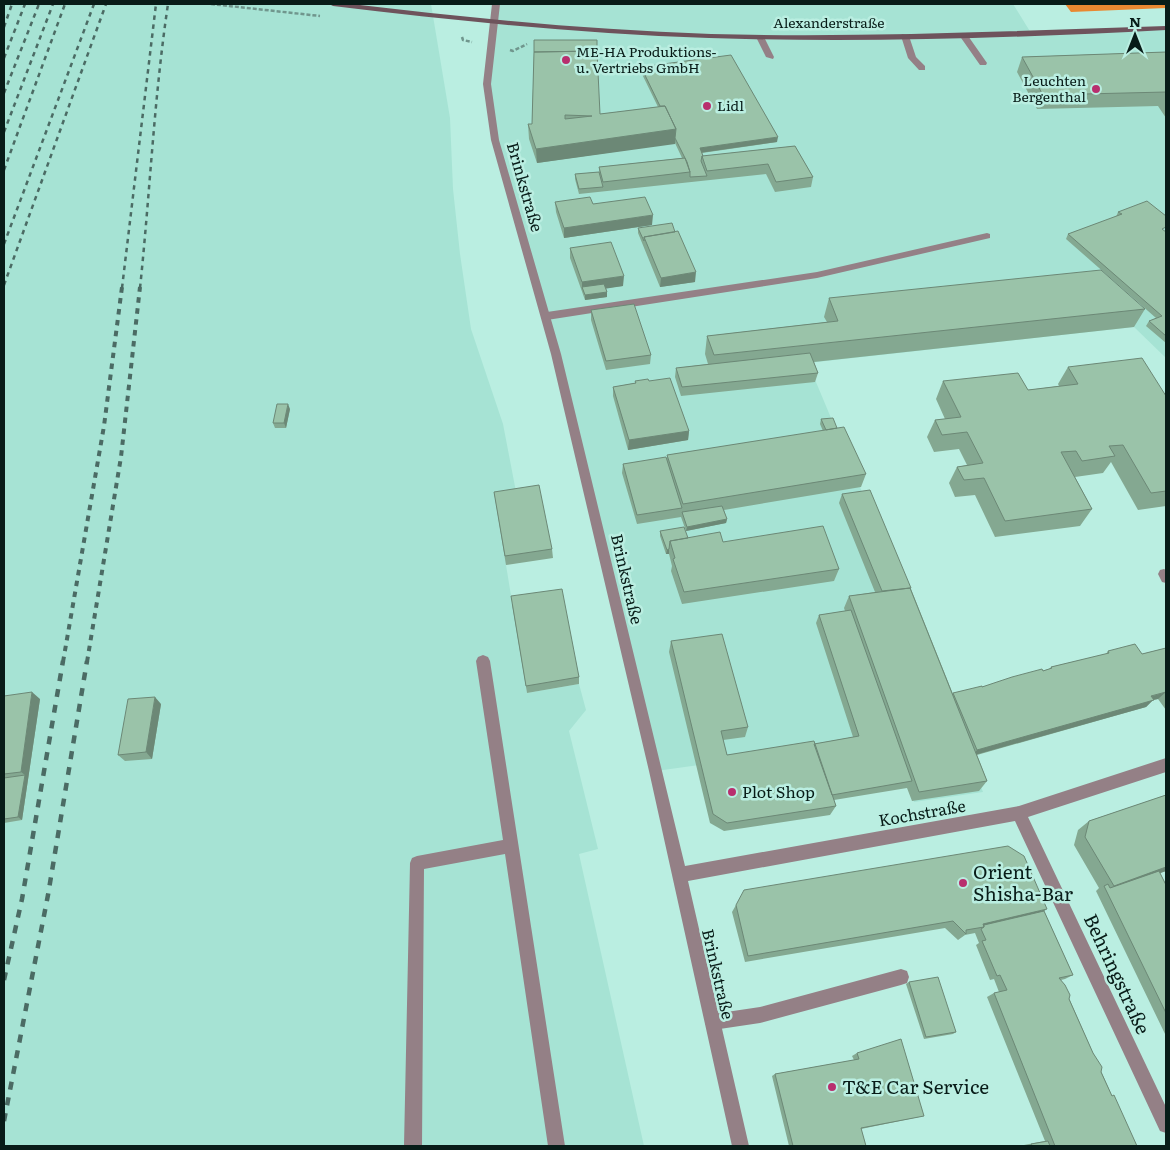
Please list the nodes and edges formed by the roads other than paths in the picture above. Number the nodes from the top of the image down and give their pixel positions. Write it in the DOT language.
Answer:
graph roads {
  1 [pos="333,4"];
  2 [pos="496,4"];
  3 [pos="493,21"];
  4 [pos="1166,28"];
  5 [pos="963,35"];
  6 [pos="905,36"];
  7 [pos="760,37"];
  8 [pos="770,57"];
  9 [pos="982,63"];
  10 [pos="922,68"];
  11 [pos="987,236"];
  12 [pos="547,316"];
  13 [pos="483,661"];
  14 [pos="1166,765"];
  15 [pos="1019,813"];
  16 [pos="512,846"];
  17 [pos="679,875"];
  18 [pos="901,977"];
  19 [pos="713,1022"];
  20 [pos="1166,1125"];
  21 [pos="413,1146"];
  22 [pos="557,1146"];
  23 [pos="740,1146"];
  1 -- 3 [label="main road, Alexanderstraße"];
  2 -- 3 [label="street, Brinkstraße"];
  3 -- 7 [label="main road, Alexanderstraße"];
  3 -- 12 [label="street, Brinkstraße"];
  4 -- 5 [label="main road, Alexanderstraße"];
  5 -- 6 [label="main road, Alexanderstraße"];
  5 -- 9 [label="street"];
  6 -- 7 [label="main road, Alexanderstraße"];
  6 -- 10 [label="street"];
  7 -- 8 [label="street"];
  11 -- 12 [label="street"];
  12 -- 17 [label="street, Brinkstraße"];
  13 -- 16 [label="street"];
  14 -- 15 [label="street, Kochstraße"];
  15 -- 17 [label="street, Kochstraße"];
  15 -- 20 [label="street, Behringstraße"];
  16 -- 21 [label="street"];
  16 -- 22 [label="street"];
  17 -- 19 [label="street, Brinkstraße"];
  18 -- 19 [label="street"];
  19 -- 23 [label="street, Brinkstraße"];
}
